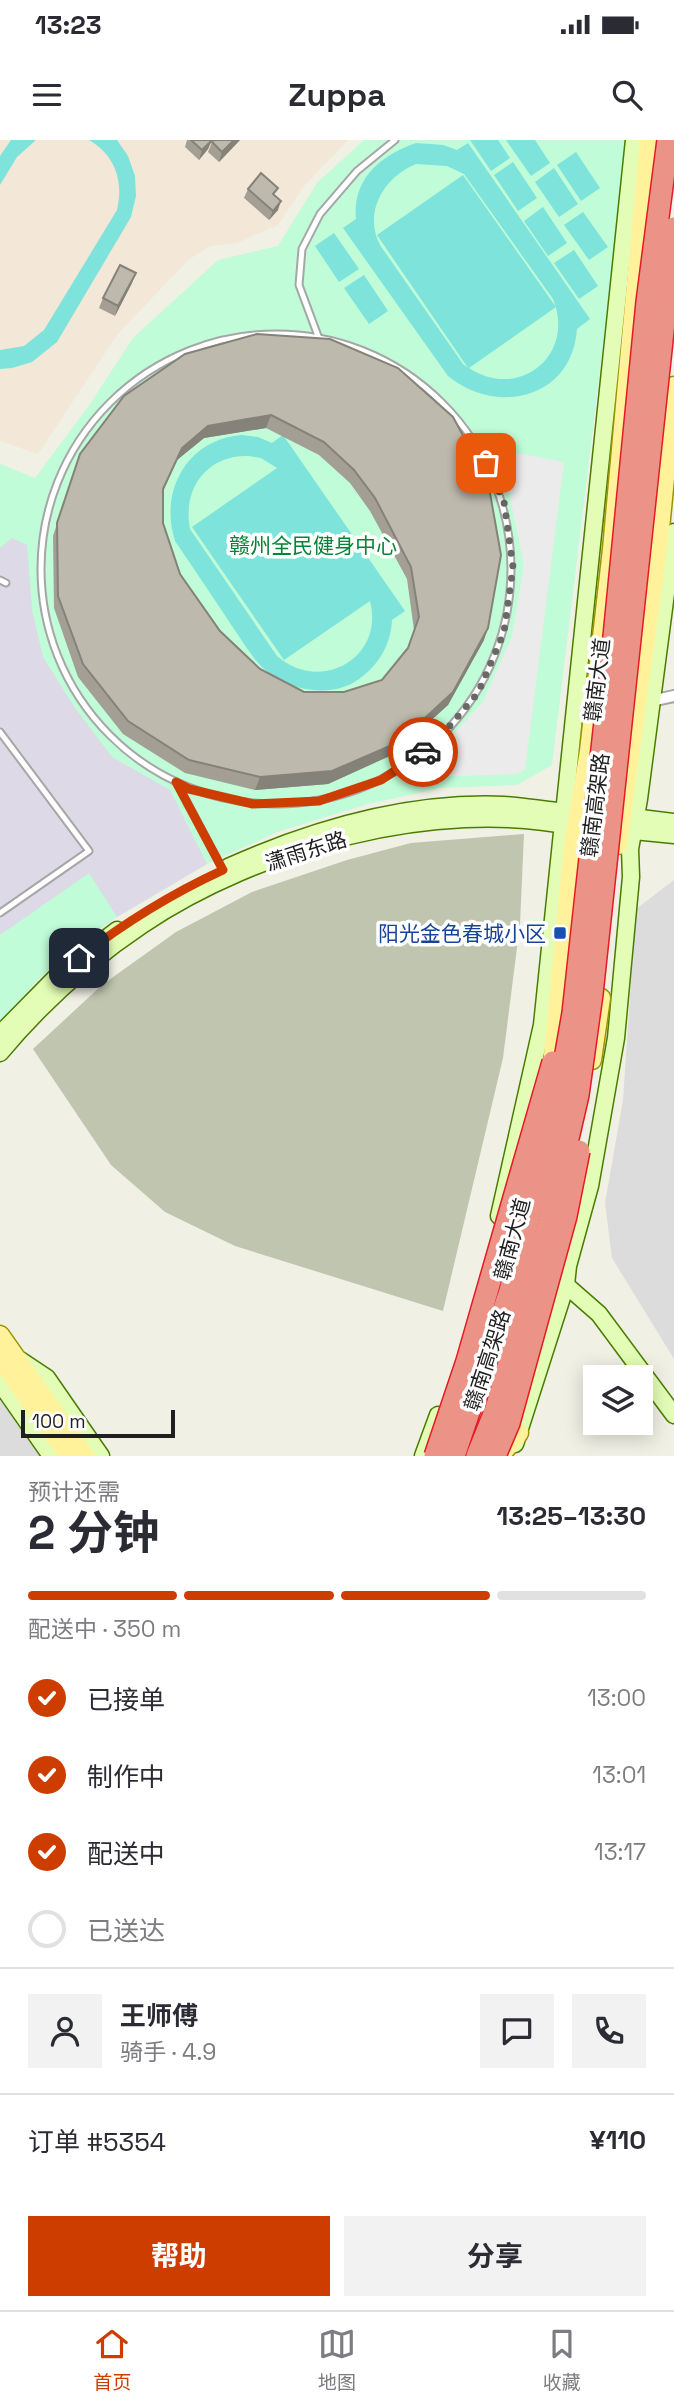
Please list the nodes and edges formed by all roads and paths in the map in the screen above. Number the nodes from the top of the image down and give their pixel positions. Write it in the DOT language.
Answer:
graph roads {
  1 [pos="395,140"];
  2 [pos="649,141"];
  3 [pos="674,142"];
  4 [pos="674,154"];
  5 [pos="674,228"];
  6 [pos="318,336"];
  7 [pos="674,386"];
  8 [pos="674,533"];
  9 [pos="674,695"];
  10 [pos="651,701"];
  11 [pos="0,732"];
  12 [pos="176,782"];
  13 [pos="571,819"];
  14 [pos="674,822"];
  15 [pos="627,823"];
  16 [pos="674,835"];
  17 [pos="223,870"];
  18 [pos="0,914"];
  19 [pos="584,994"];
  20 [pos="0,1034"];
  21 [pos="0,1054"];
  22 [pos="547,1267"];
  23 [pos="566,1285"];
  24 [pos="0,1335"];
  25 [pos="8,1357"];
  26 [pos="0,1383"];
  27 [pos="441,1407"];
  28 [pos="674,1415"];
  29 [pos="519,1433"];
  30 [pos="51,1456"];
  31 [pos="69,1456"];
  32 [pos="85,1456"];
  33 [pos="101,1456"];
  34 [pos="424,1456"];
  35 [pos="435,1456"];
  36 [pos="442,1456"];
  37 [pos="454,1456"];
  38 [pos="477,1456"];
  39 [pos="489,1456"];
  40 [pos="498,1456"];
  41 [pos="510,1456"];
  1 -- 6 [label="lane"];
  2 -- 3 [label="street"];
  2 -- 4 [label="street"];
  2 -- 13 [label="main road, 赣南大道"];
  2 -- 19 [label="highway, 赣南高架路, bridge"];
  5 -- 19 [label="highway, 赣南高架路, bridge"];
  6 -- 12 [label="lane"];
  6 -- 12 [label="lane"];
  7 -- 15 [label="main road, 赣南大道"];
  8 -- 10 [label="street"];
  9 -- 10 [label="street"];
  10 -- 15 [label="street"];
  11 -- 18 [label="lane"];
  12 -- 17 [label="lane"];
  13 -- 15 [label="street, 潇雨东路"];
  13 -- 17 [label="street, 潇雨东路"];
  13 -- 21 [label="street, 潇雨东路"];
  13 -- 27 [label="street"];
  13 -- 36 [label="main road, 赣南大道"];
  14 -- 15 [label="street, 潇雨东路"];
  15 -- 16 [label="street, 潇雨东路"];
  15 -- 22 [label="main road, 赣南大道"];
  15 -- 23 [label="street"];
  17 -- 20 [label="street, 潇雨东路"];
  19 -- 35 [label="highway, bridge"];
  19 -- 37 [label="highway, 赣南高架路, bridge"];
  19 -- 38 [label="highway, 赣南高架路, bridge"];
  19 -- 40 [label="highway, bridge"];
  22 -- 23 [label="street"];
  22 -- 39 [label="main road, 赣南大道"];
  23 -- 28 [label="street"];
  23 -- 29 [label="street"];
  24 -- 25 [label="main road"];
  25 -- 31 [label="main road"];
  25 -- 32 [label="main road"];
  25 -- 33 [label="street"];
  26 -- 30 [label="street"];
  27 -- 34 [label="street"];
  27 -- 36 [label="main road"];
  29 -- 40 [label="main road"];
  29 -- 41 [label="street"];
}
